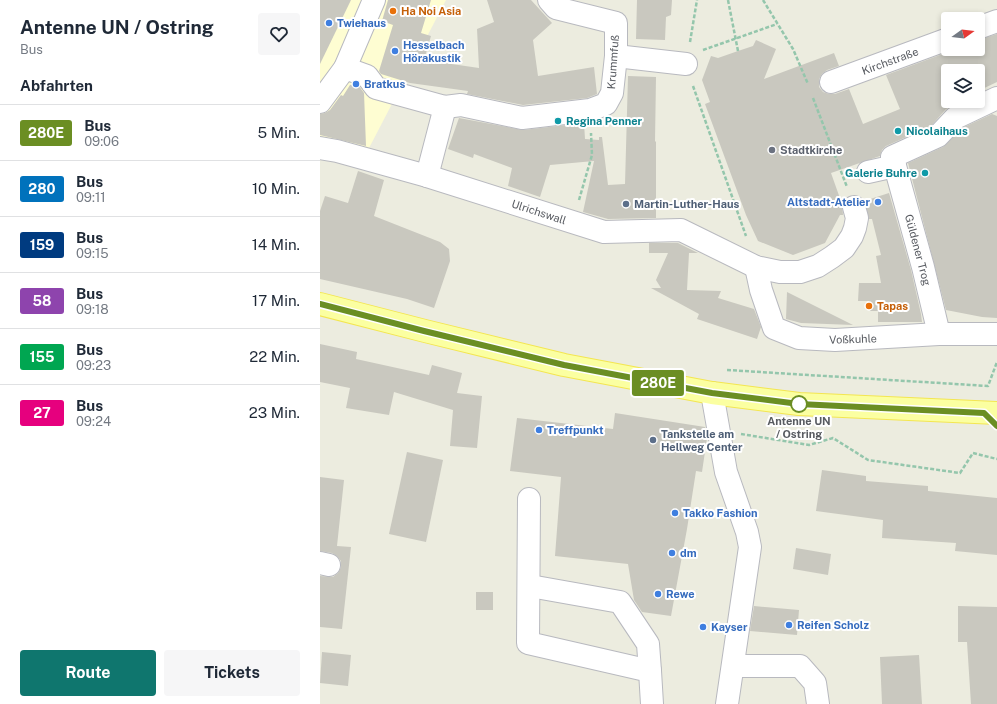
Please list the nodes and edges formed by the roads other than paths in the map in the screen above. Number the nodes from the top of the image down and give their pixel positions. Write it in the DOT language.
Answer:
graph roads {
  1 [pos="374,0"];
  2 [pos="549,0"];
  3 [pos="997,21"];
  4 [pos="985,25"];
  5 [pos="941,42"];
  6 [pos="616,56"];
  7 [pos="686,64"];
  8 [pos="345,68"];
  9 [pos="831,82"];
  10 [pos="997,98"];
  11 [pos="320,102"];
  12 [pos="445,107"];
  13 [pos="320,148"];
  14 [pos="895,166"];
  15 [pos="868,172"];
  16 [pos="427,176"];
  17 [pos="854,207"];
  18 [pos="756,267"];
  19 [pos="320,304"];
  20 [pos="939,334"];
  21 [pos="997,334"];
  22 [pos="712,393"];
  23 [pos="993,418"];
  24 [pos="529,499"];
  25 [pos="530,586"];
  26 [pos="733,666"];
  27 [pos="650,671"];
  28 [pos="652,704"];
  29 [pos="727,704"];
  30 [pos="818,704"];
  1 -- 8 [label="street"];
  2 -- 6 [label="street, Krummfuß"];
  3 -- 4 [label="street"];
  5 -- 9 [label="street, Kirchstraße"];
  6 -- 7 [label="street"];
  6 -- 12 [label="street, Krummfuß"];
  8 -- 11 [label="street"];
  8 -- 12 [label="street, Krummfuß"];
  10 -- 14 [label="street"];
  12 -- 16 [label="street"];
  13 -- 16 [label="street, Ulrichswall"];
  14 -- 15 [label="street"];
  14 -- 20 [label="street, Güldener Trog"];
  16 -- 18 [label="street, Ulrichswall"];
  17 -- 18 [label="street, Ulrichswall"];
  18 -- 20 [label="street, Voßkuhle"];
  19 -- 22 [label="main road"];
  20 -- 21 [label="street, Voßkuhle"];
  22 -- 23 [label="main road"];
  22 -- 26 [label="street"];
  24 -- 25 [label="street"];
  25 -- 27 [label="street"];
  25 -- 27 [label="street"];
  26 -- 29 [label="street"];
  26 -- 30 [label="street"];
  27 -- 28 [label="street"];
}
